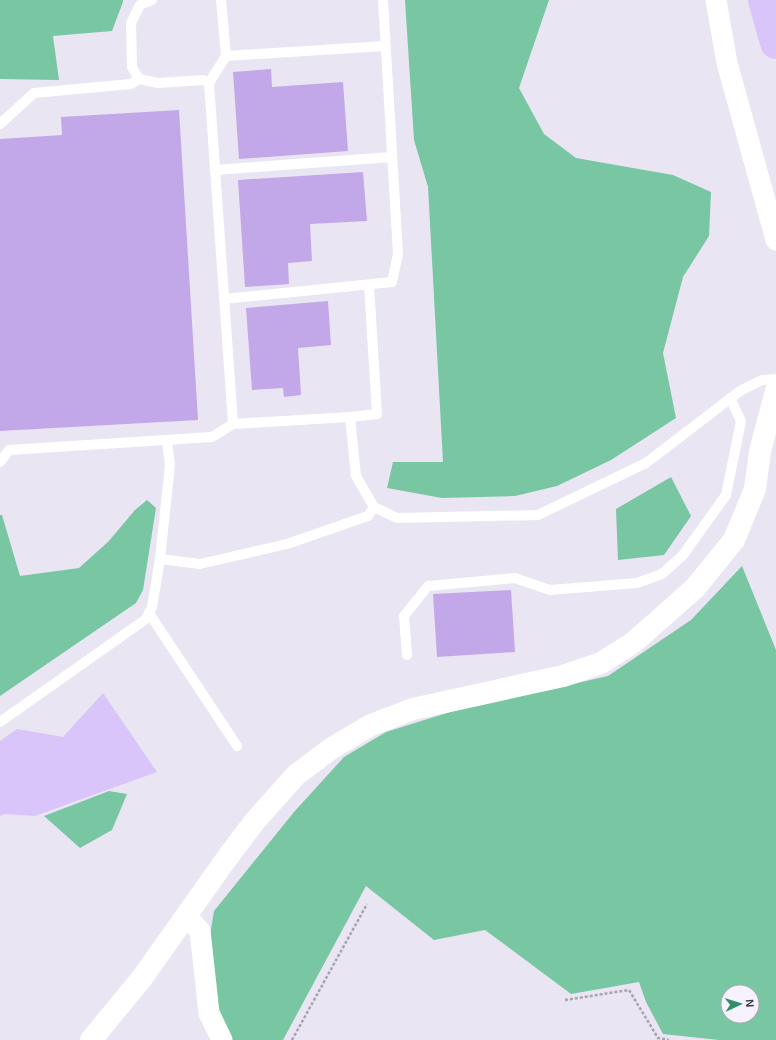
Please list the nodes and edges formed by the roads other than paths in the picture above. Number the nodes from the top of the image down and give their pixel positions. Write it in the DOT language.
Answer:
graph roads {
  1 [pos="152,0"];
  2 [pos="221,0"];
  3 [pos="383,0"];
  4 [pos="716,0"];
  5 [pos="385,46"];
  6 [pos="226,56"];
  7 [pos="139,79"];
  8 [pos="209,83"];
  9 [pos="0,124"];
  10 [pos="392,157"];
  11 [pos="215,170"];
  12 [pos="776,240"];
  13 [pos="369,285"];
  14 [pos="224,299"];
  15 [pos="776,379"];
  16 [pos="776,391"];
  17 [pos="730,398"];
  18 [pos="350,417"];
  19 [pos="233,424"];
  20 [pos="167,441"];
  21 [pos="0,462"];
  22 [pos="374,507"];
  23 [pos="160,559"];
  24 [pos="149,613"];
  25 [pos="407,655"];
  26 [pos="0,722"];
  27 [pos="236,746"];
  28 [pos="186,916"];
  29 [pos="91,1040"];
  30 [pos="222,1040"];
  1 -- 7 [label="lane"];
  2 -- 6 [label="lane"];
  3 -- 5 [label="lane"];
  4 -- 12 [label="street"];
  5 -- 6 [label="lane"];
  5 -- 10 [label="lane"];
  6 -- 8 [label="lane"];
  7 -- 8 [label="lane"];
  7 -- 9 [label="lane"];
  8 -- 11 [label="lane"];
  10 -- 11 [label="lane"];
  10 -- 13 [label="lane"];
  11 -- 14 [label="lane"];
  13 -- 14 [label="lane"];
  13 -- 18 [label="lane"];
  14 -- 19 [label="lane"];
  15 -- 17 [label="lane"];
  16 -- 28 [label="street"];
  17 -- 22 [label="lane"];
  17 -- 25 [label="lane"];
  18 -- 19 [label="lane"];
  18 -- 22 [label="lane"];
  19 -- 20 [label="lane"];
  20 -- 21 [label="lane"];
  20 -- 23 [label="lane"];
  22 -- 23 [label="lane"];
  23 -- 24 [label="lane"];
  24 -- 26 [label="lane"];
  24 -- 27 [label="lane"];
  28 -- 29 [label="street"];
  28 -- 30 [label="street"];
}
